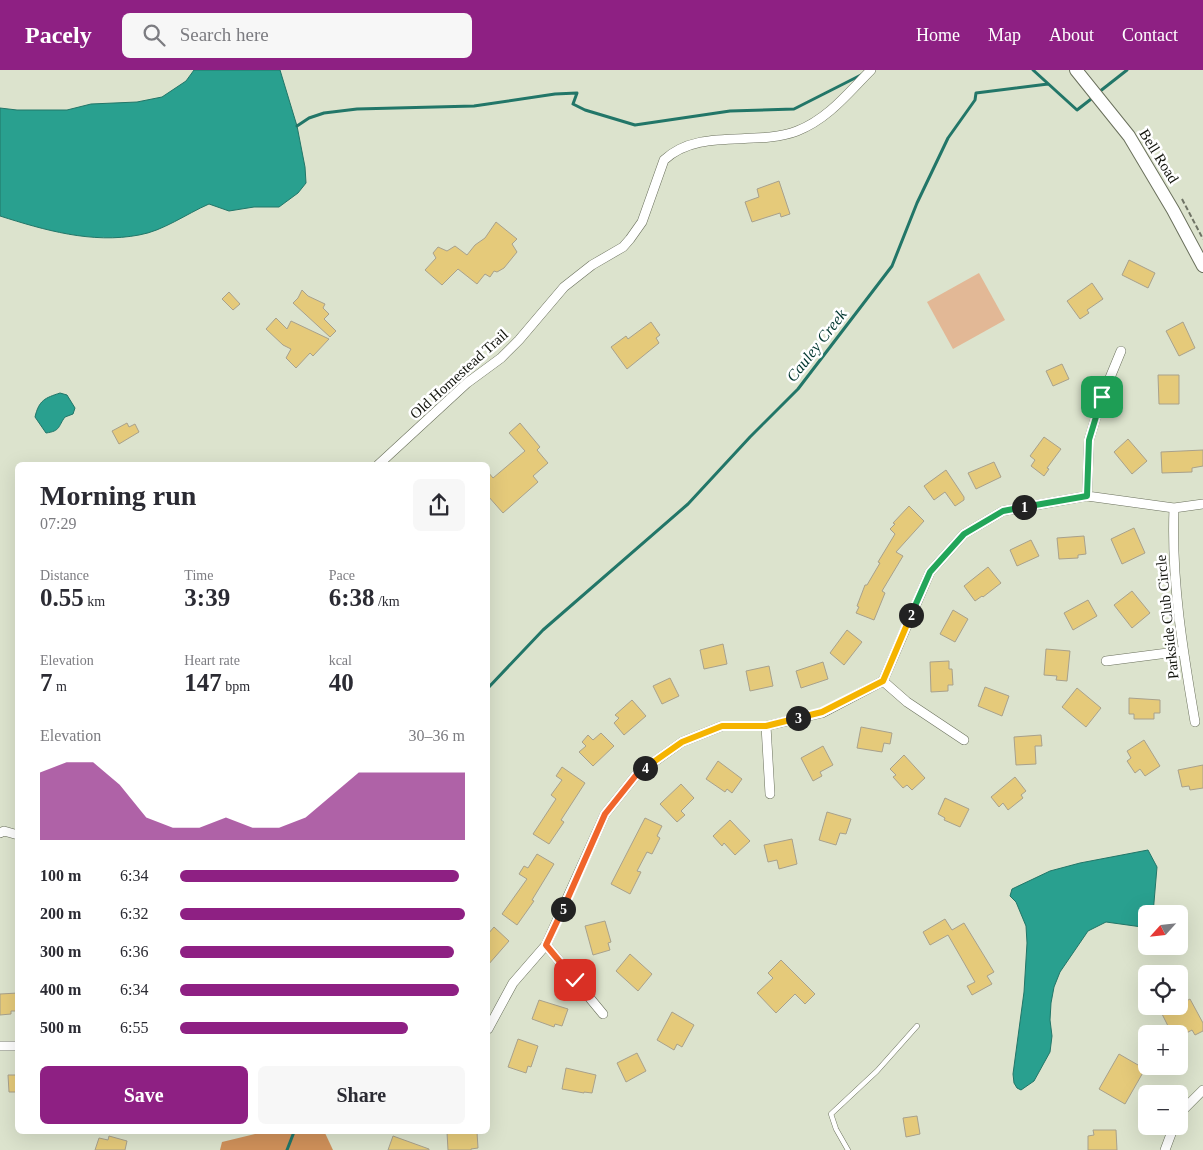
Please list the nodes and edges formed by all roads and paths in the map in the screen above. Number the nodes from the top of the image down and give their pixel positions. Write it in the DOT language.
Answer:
graph roads {
  1 [pos="871,70"];
  2 [pos="1076,70"];
  3 [pos="1203,266"];
  4 [pos="1121,351"];
  5 [pos="381,462"];
  6 [pos="1087,496"];
  7 [pos="1203,504"];
  8 [pos="1174,508"];
  9 [pos="1183,651"];
  10 [pos="1106,661"];
  11 [pos="883,681"];
  12 [pos="1195,722"];
  13 [pos="766,726"];
  14 [pos="964,740"];
  15 [pos="770,794"];
  16 [pos="0,833"];
  17 [pos="15,834"];
  18 [pos="546,945"];
  19 [pos="603,1014"];
  20 [pos="490,1025"];
  21 [pos="917,1026"];
  22 [pos="0,1046"];
  23 [pos="15,1046"];
  24 [pos="1203,1090"];
  25 [pos="1188,1105"];
  26 [pos="1171,1135"];
  27 [pos="848,1150"];
  28 [pos="1166,1150"];
  1 -- 5 [label="street, Old Homestead Trail"];
  2 -- 3 [label="street, Bell Road"];
  4 -- 6 [label="street"];
  6 -- 8 [label="street"];
  6 -- 11 [label="street"];
  7 -- 8 [label="street"];
  8 -- 9 [label="street, Parkside Club Circle"];
  9 -- 10 [label="street"];
  9 -- 12 [label="street, Parkside Club Circle"];
  11 -- 13 [label="street"];
  11 -- 14 [label="street"];
  13 -- 15 [label="street"];
  13 -- 18 [label="street"];
  16 -- 17 [label="street"];
  18 -- 19 [label="street"];
  18 -- 20 [label="street"];
  21 -- 27 [label="lane"];
  22 -- 23 [label="street"];
  24 -- 25 [label="street"];
  26 -- 28 [label="street"];
}
